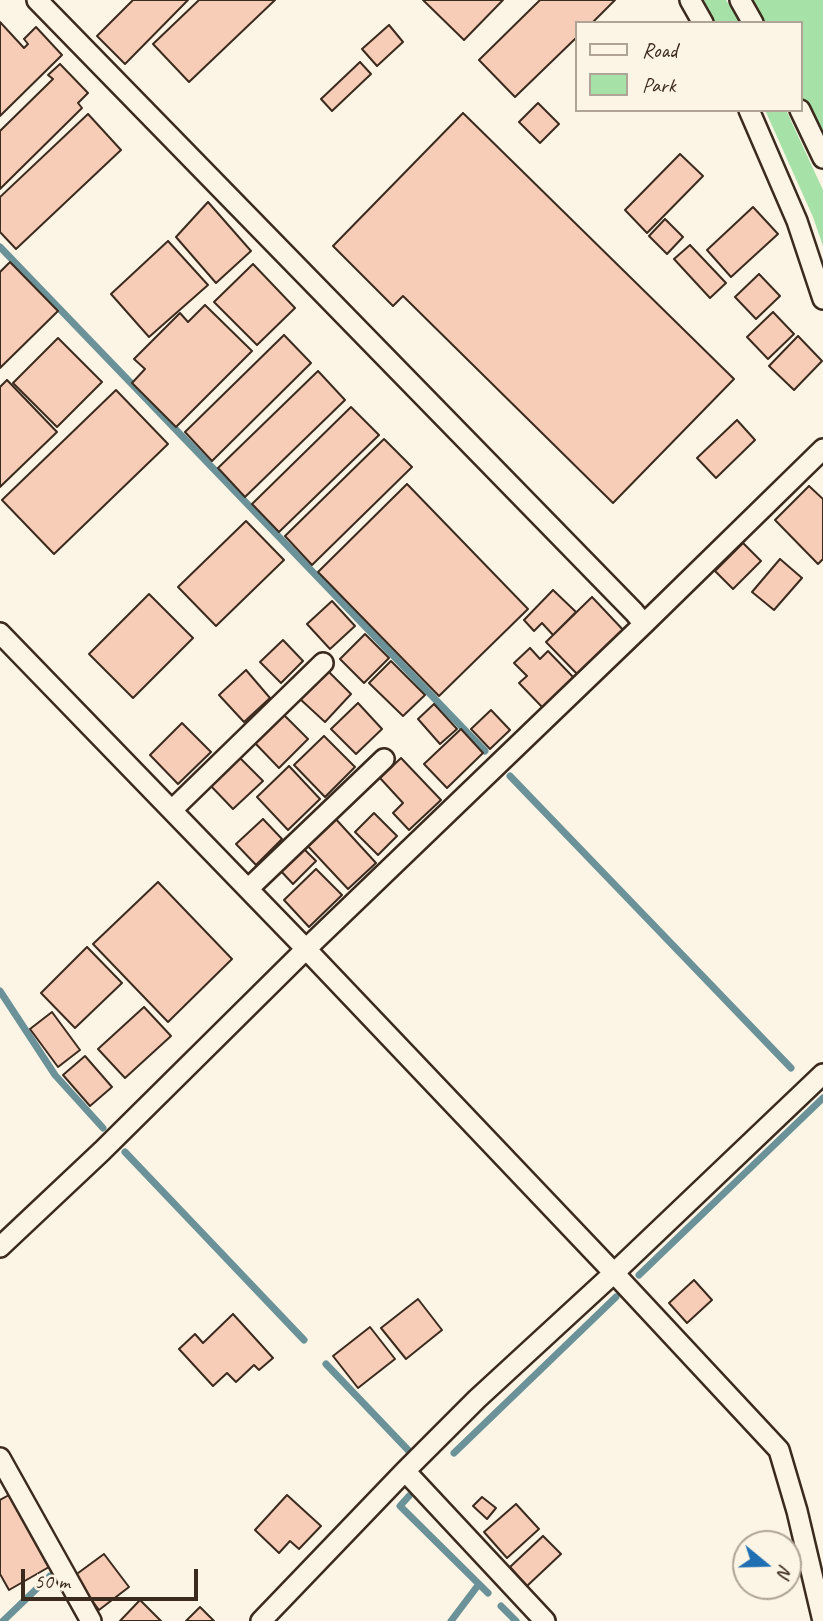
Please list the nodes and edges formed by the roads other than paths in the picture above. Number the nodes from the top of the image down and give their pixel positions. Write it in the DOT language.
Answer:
graph roads {
  1 [pos="37,0"];
  2 [pos="690,0"];
  3 [pos="740,0"];
  4 [pos="702,21"];
  5 [pos="752,21"];
  6 [pos="750,112"];
  7 [pos="801,112"];
  8 [pos="823,158"];
  9 [pos="823,299"];
  10 [pos="823,449"];
  11 [pos="644,624"];
  12 [pos="0,633"];
  13 [pos="323,663"];
  14 [pos="384,758"];
  15 [pos="172,810"];
  16 [pos="248,889"];
  17 [pos="306,949"];
  18 [pos="823,1074"];
  19 [pos="0,1247"];
  20 [pos="614,1273"];
  21 [pos="0,1458"];
  22 [pos="404,1471"];
  23 [pos="91,1621"];
  24 [pos="261,1621"];
  25 [pos="545,1621"];
  26 [pos="823,1621"];
  1 -- 11 [label="street"];
  2 -- 4 [label="street"];
  3 -- 5 [label="street"];
  6 -- 9 [label="street"];
  7 -- 8 [label="street"];
  10 -- 11 [label="street"];
  11 -- 17 [label="street"];
  12 -- 15 [label="street"];
  13 -- 15 [label="street"];
  14 -- 16 [label="street"];
  15 -- 16 [label="street"];
  16 -- 17 [label="street"];
  17 -- 19 [label="street"];
  17 -- 20 [label="street"];
  18 -- 20 [label="street"];
  20 -- 22 [label="street"];
  20 -- 26 [label="street"];
  21 -- 23 [label="street"];
  22 -- 24 [label="street"];
  22 -- 25 [label="street"];
}
